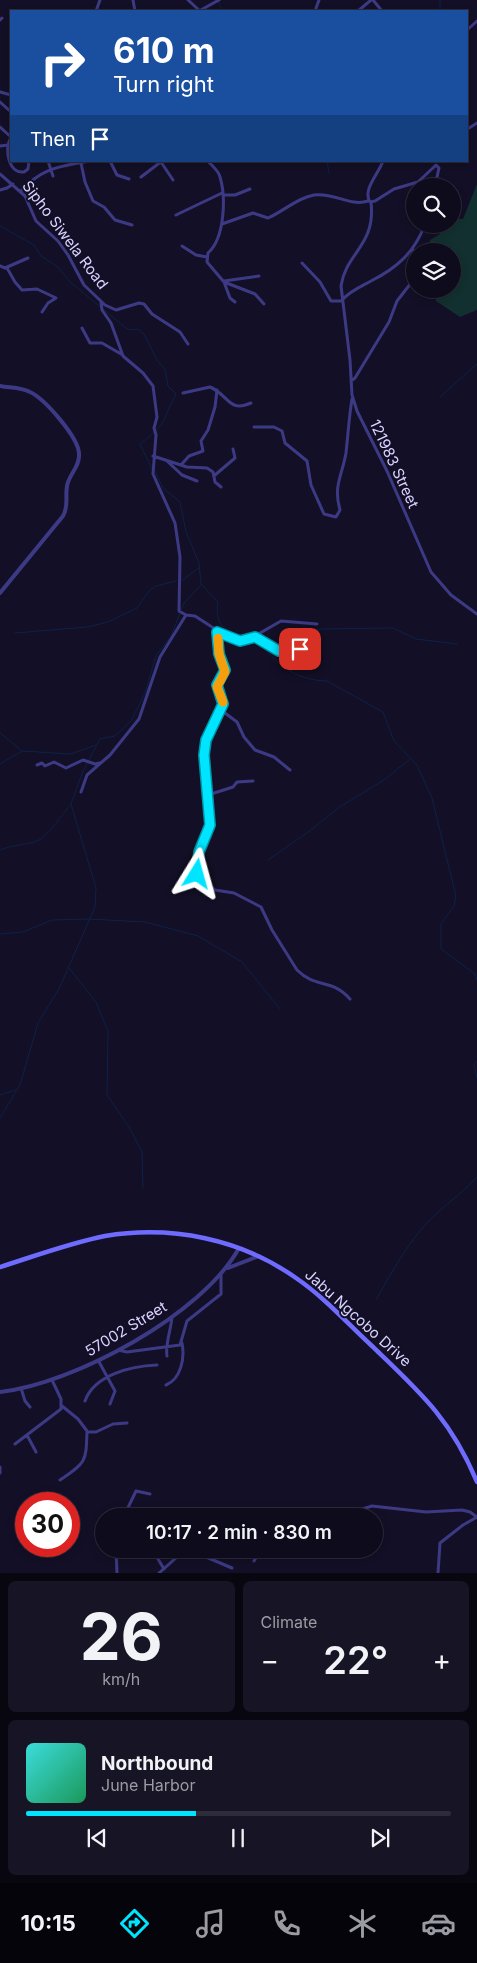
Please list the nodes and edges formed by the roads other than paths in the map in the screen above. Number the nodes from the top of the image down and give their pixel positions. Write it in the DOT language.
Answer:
graph roads {
  1 [pos="188,0"];
  2 [pos="218,0"];
  3 [pos="372,0"];
  4 [pos="199,10"];
  5 [pos="202,10"];
  6 [pos="359,10"];
  7 [pos="381,10"];
  8 [pos="0,92"];
  9 [pos="0,98"];
  10 [pos="0,102"];
  11 [pos="10,111"];
  12 [pos="0,127"];
  13 [pos="10,136"];
  14 [pos="10,140"];
  15 [pos="8,145"];
  16 [pos="0,146"];
  17 [pos="10,161"];
  18 [pos="10,162"];
  19 [pos="29,162"];
  20 [pos="48,162"];
  21 [pos="85,162"];
  22 [pos="110,162"];
  23 [pos="162,162"];
  24 [pos="209,162"];
  25 [pos="383,162"];
  26 [pos="437,162"];
  27 [pos="81,163"];
  28 [pos="435,166"];
  29 [pos="50,169"];
  30 [pos="0,174"];
  31 [pos="53,176"];
  32 [pos="141,176"];
  33 [pos="437,178"];
  34 [pos="128,179"];
  35 [pos="173,180"];
  36 [pos="13,184"];
  37 [pos="250,189"];
  38 [pos="0,190"];
  39 [pos="21,192"];
  40 [pos="223,194"];
  41 [pos="370,201"];
  42 [pos="176,215"];
  43 [pos="222,224"];
  44 [pos="132,225"];
  45 [pos="182,246"];
  46 [pos="406,256"];
  47 [pos="207,257"];
  48 [pos="28,258"];
  49 [pos="302,263"];
  50 [pos="0,266"];
  51 [pos="7,268"];
  52 [pos="259,276"];
  53 [pos="224,281"];
  54 [pos="406,289"];
  55 [pos="342,301"];
  56 [pos="235,302"];
  57 [pos="102,303"];
  58 [pos="264,304"];
  59 [pos="42,312"];
  60 [pos="82,328"];
  61 [pos="188,344"];
  62 [pos="123,356"];
  63 [pos="350,381"];
  64 [pos="0,386"];
  65 [pos="217,390"];
  66 [pos="182,393"];
  67 [pos="352,396"];
  68 [pos="251,403"];
  69 [pos="254,427"];
  70 [pos="233,449"];
  71 [pos="153,456"];
  72 [pos="167,461"];
  73 [pos="181,465"];
  74 [pos="214,476"];
  75 [pos="197,481"];
  76 [pos="221,487"];
  77 [pos="0,592"];
  78 [pos="183,613"];
  79 [pos="477,614"];
  80 [pos="317,624"];
  81 [pos="217,632"];
  82 [pos="250,638"];
  83 [pos="320,659"];
  84 [pos="221,710"];
  85 [pos="100,763"];
  86 [pos="37,764"];
  87 [pos="290,770"];
  88 [pos="253,781"];
  89 [pos="81,792"];
  90 [pos="208,795"];
  91 [pos="350,999"];
  92 [pos="239,1248"];
  93 [pos="259,1256"];
  94 [pos="0,1267"];
  95 [pos="227,1269"];
  96 [pos="221,1275"];
  97 [pos="172,1317"];
  98 [pos="182,1343"];
  99 [pos="166,1346"];
  100 [pos="118,1350"];
  101 [pos="166,1356"];
  102 [pos="98,1360"];
  103 [pos="157,1365"];
  104 [pos="108,1378"];
  105 [pos="52,1380"];
  106 [pos="166,1385"];
  107 [pos="21,1388"];
  108 [pos="0,1392"];
  109 [pos="85,1400"];
  110 [pos="110,1404"];
  111 [pos="62,1406"];
  112 [pos="30,1407"];
  113 [pos="127,1423"];
  114 [pos="87,1432"];
  115 [pos="27,1435"];
  116 [pos="15,1444"];
  117 [pos="36,1452"];
  118 [pos="0,1467"];
  119 [pos="0,1473"];
  120 [pos="60,1480"];
  121 [pos="477,1482"];
  122 [pos="150,1494"];
  123 [pos="128,1508"];
  124 [pos="366,1508"];
  125 [pos="477,1517"];
  126 [pos="116,1558"];
  127 [pos="157,1558"];
  128 [pos="177,1558"];
  129 [pos="208,1558"];
  130 [pos="256,1558"];
  131 [pos="254,1561"];
  132 [pos="232,1568"];
  133 [pos="164,1569"];
  134 [pos="117,1573"];
  135 [pos="159,1573"];
  136 [pos="438,1573"];
  1 -- 4 [label="street"];
  2 -- 5 [label="street"];
  3 -- 6 [label="street"];
  3 -- 7 [label="street"];
  8 -- 9 [label="street"];
  10 -- 11 [label="street"];
  12 -- 13 [label="street"];
  14 -- 15 [label="street"];
  15 -- 16 [label="street"];
  15 -- 17 [label="street"];
  18 -- 19 [label="street"];
  20 -- 29 [label="street"];
  21 -- 27 [label="street"];
  22 -- 34 [label="street"];
  23 -- 32 [label="street"];
  23 -- 35 [label="street"];
  24 -- 40 [label="street"];
  25 -- 41 [label="street, 121983 Street"];
  26 -- 28 [label="street"];
  27 -- 29 [label="street"];
  27 -- 44 [label="street"];
  28 -- 33 [label="street"];
  28 -- 41 [label="street"];
  29 -- 31 [label="street"];
  29 -- 39 [label="street"];
  30 -- 36 [label="street, Sipho Siwela Road"];
  36 -- 38 [label="street"];
  36 -- 39 [label="street, Sipho Siwela Road"];
  37 -- 40 [label="street"];
  39 -- 57 [label="street, Sipho Siwela Road"];
  40 -- 42 [label="street"];
  40 -- 43 [label="street"];
  41 -- 43 [label="street"];
  41 -- 55 [label="street, 121983 Street"];
  43 -- 47 [label="street"];
  45 -- 47 [label="street"];
  46 -- 55 [label="street"];
  47 -- 53 [label="street"];
  48 -- 51 [label="street"];
  49 -- 55 [label="street"];
  50 -- 51 [label="street"];
  51 -- 59 [label="street"];
  52 -- 53 [label="street"];
  53 -- 56 [label="street"];
  53 -- 58 [label="street"];
  54 -- 63 [label="street"];
  55 -- 63 [label="street, 121983 Street"];
  57 -- 61 [label="street"];
  57 -- 62 [label="street, Sipho Siwela Road"];
  60 -- 62 [label="street"];
  62 -- 71 [label="street"];
  63 -- 67 [label="street, 121983 Street"];
  64 -- 77 [label="street"];
  65 -- 66 [label="street"];
  65 -- 68 [label="street"];
  65 -- 73 [label="street"];
  67 -- 69 [label="street"];
  67 -- 79 [label="street, 121983 Street"];
  70 -- 74 [label="street"];
  71 -- 72 [label="street"];
  71 -- 78 [label="street"];
  72 -- 73 [label="street"];
  72 -- 75 [label="street"];
  73 -- 74 [label="street"];
  74 -- 76 [label="street"];
  78 -- 81 [label="street"];
  78 -- 85 [label="street"];
  80 -- 82 [label="street"];
  81 -- 82 [label="street"];
  81 -- 84 [label="street"];
  82 -- 83 [label="street"];
  84 -- 87 [label="street"];
  84 -- 90 [label="street"];
  85 -- 86 [label="street"];
  85 -- 89 [label="street"];
  88 -- 90 [label="street"];
  90 -- 91 [label="street"];
  92 -- 93 [label="main road, Jabu Ngcobo Drive"];
  92 -- 94 [label="main road, Jabu Ngcobo Drive"];
  92 -- 95 [label="street, 57002 Street"];
  93 -- 95 [label="street"];
  93 -- 121 [label="main road, Jabu Ngcobo Drive"];
  95 -- 96 [label="street, 57002 Street"];
  96 -- 97 [label="street, 57002 Street"];
  96 -- 98 [label="street"];
  97 -- 99 [label="street"];
  97 -- 100 [label="street, 57002 Street"];
  98 -- 99 [label="street"];
  98 -- 106 [label="street"];
  99 -- 100 [label="street"];
  99 -- 101 [label="street"];
  100 -- 102 [label="street, 57002 Street"];
  102 -- 104 [label="street"];
  102 -- 105 [label="street, 57002 Street"];
  103 -- 104 [label="street"];
  104 -- 109 [label="street"];
  104 -- 110 [label="street"];
  105 -- 107 [label="street, 57002 Street"];
  105 -- 111 [label="street"];
  107 -- 108 [label="street, 57002 Street"];
  107 -- 112 [label="street"];
  111 -- 114 [label="street"];
  111 -- 115 [label="street"];
  113 -- 114 [label="street"];
  114 -- 120 [label="street"];
  115 -- 116 [label="street"];
  115 -- 117 [label="street"];
  118 -- 119 [label="street"];
  122 -- 123 [label="street"];
  124 -- 125 [label="street"];
  125 -- 136 [label="street"];
  126 -- 134 [label="street"];
  127 -- 133 [label="street"];
  128 -- 133 [label="street"];
  129 -- 132 [label="street"];
  130 -- 131 [label="street"];
  133 -- 135 [label="street"];
}
